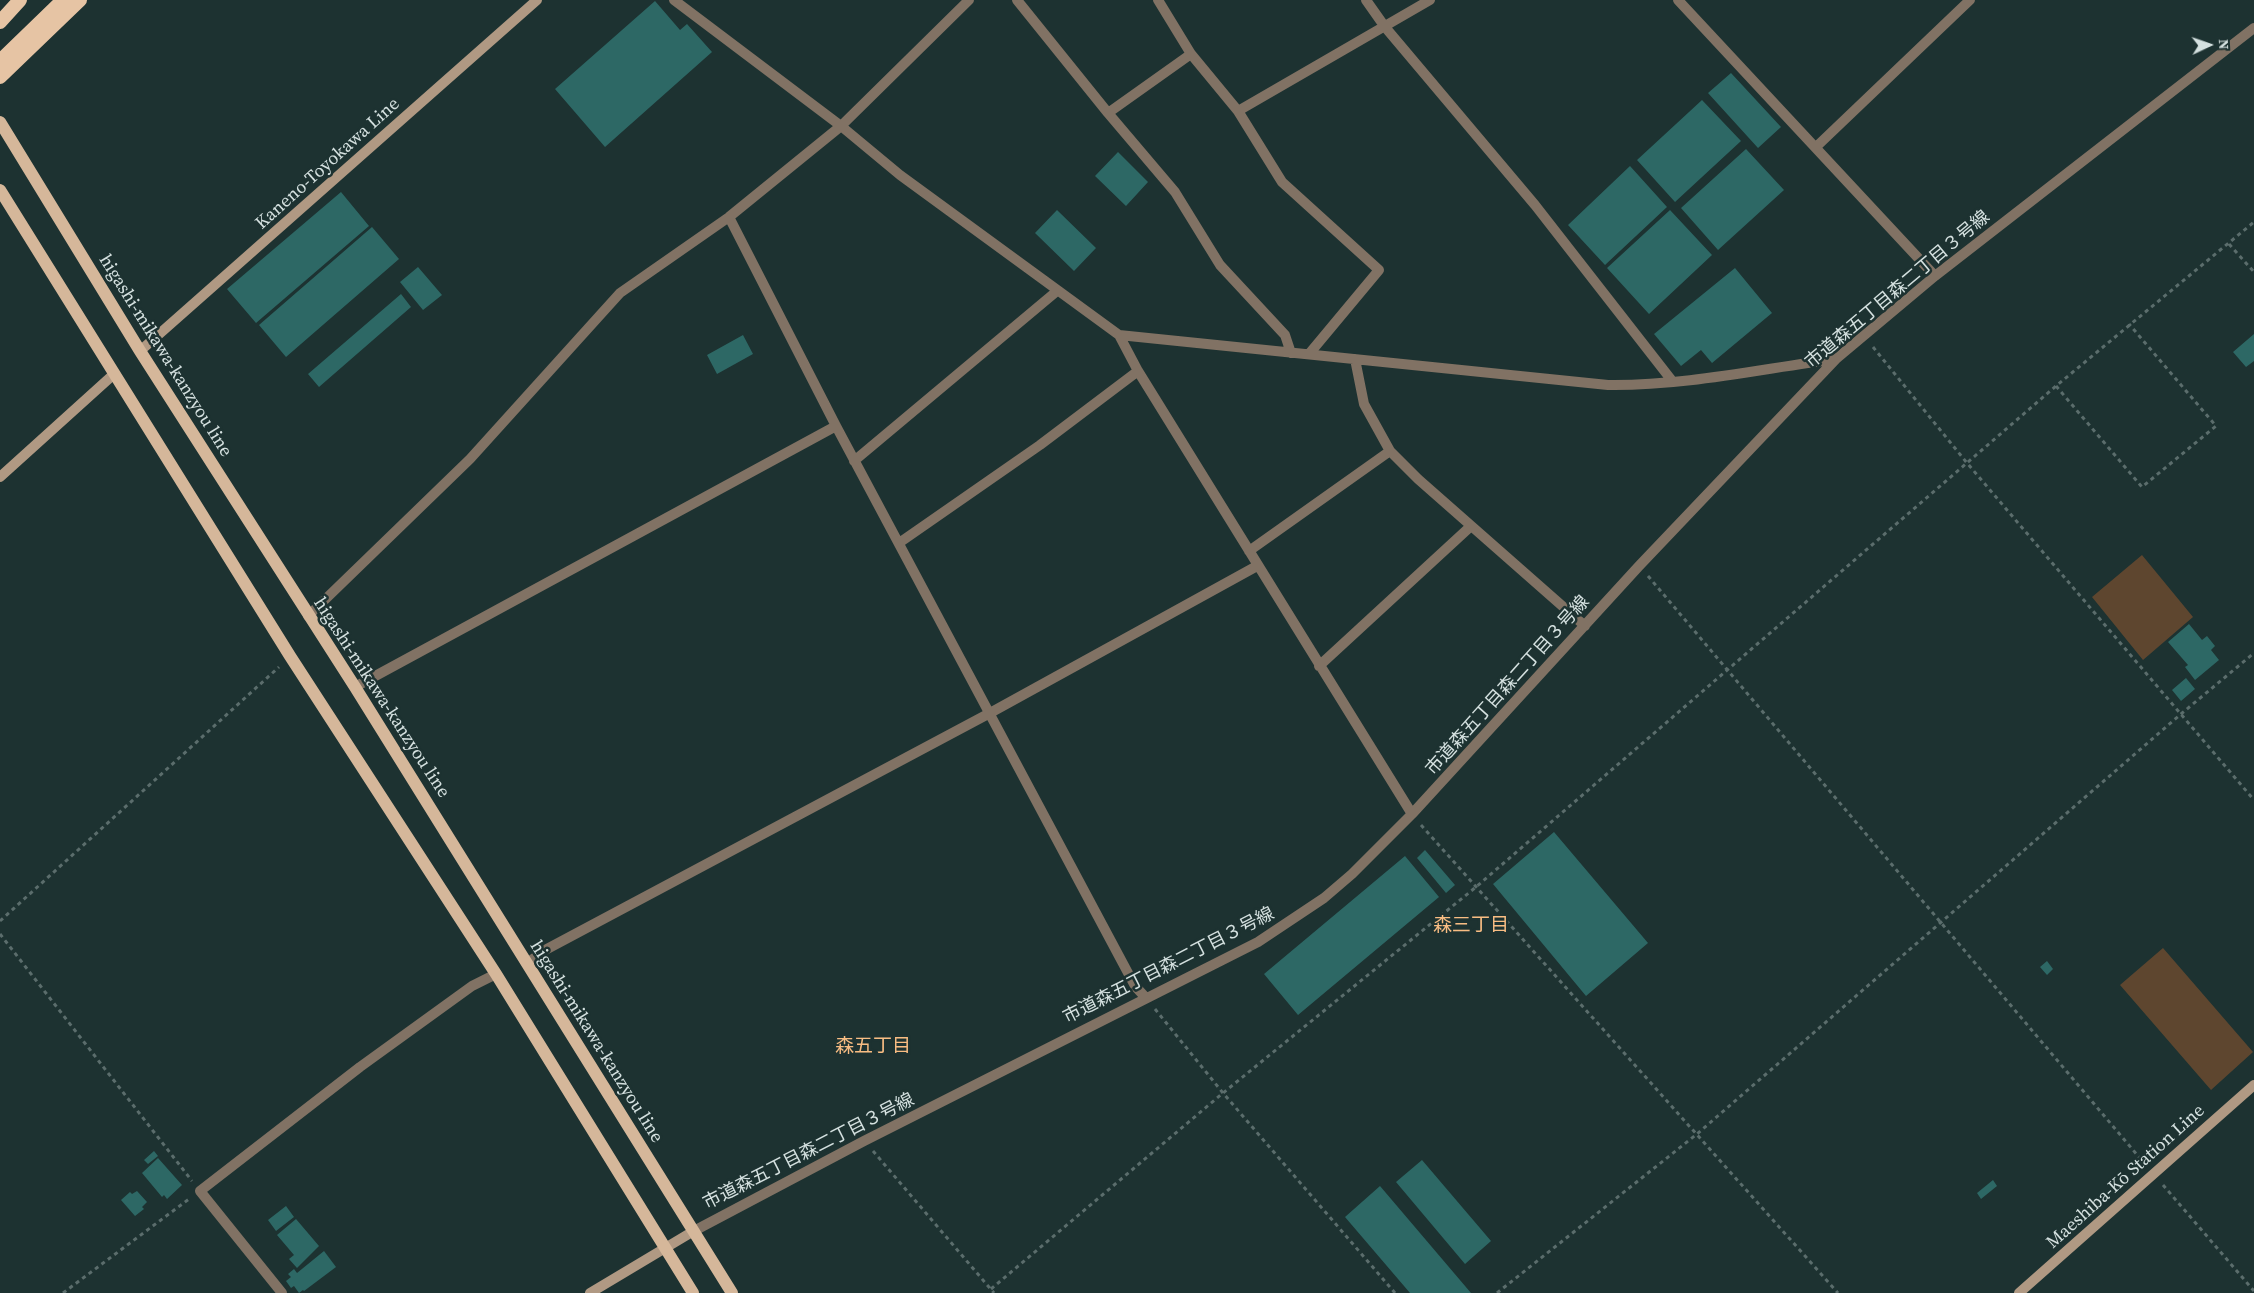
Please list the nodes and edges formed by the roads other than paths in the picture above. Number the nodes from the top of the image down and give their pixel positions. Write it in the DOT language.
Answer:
graph roads {
  1 [pos="20,0"];
  2 [pos="63,0"];
  3 [pos="74,0"];
  4 [pos="80,0"];
  5 [pos="537,0"];
  6 [pos="674,0"];
  7 [pos="969,0"];
  8 [pos="1017,0"];
  9 [pos="1158,0"];
  10 [pos="1366,0"];
  11 [pos="1430,0"];
  12 [pos="1678,0"];
  13 [pos="1970,0"];
  14 [pos="0,22"];
  15 [pos="1384,26"];
  16 [pos="2254,28"];
  17 [pos="1191,54"];
  18 [pos="0,61"];
  19 [pos="0,73"];
  20 [pos="0,77"];
  21 [pos="1238,111"];
  22 [pos="1108,113"];
  23 [pos="0,122"];
  24 [pos="841,126"];
  25 [pos="1816,147"];
  26 [pos="0,190"];
  27 [pos="728,217"];
  28 [pos="1934,276"];
  29 [pos="1057,291"];
  30 [pos="1119,335"];
  31 [pos="140,351"];
  32 [pos="1291,353"];
  33 [pos="1309,354"];
  34 [pos="1355,359"];
  35 [pos="1836,359"];
  36 [pos="1138,371"];
  37 [pos="114,374"];
  38 [pos="1674,382"];
  39 [pos="836,426"];
  40 [pos="1390,451"];
  41 [pos="854,461"];
  42 [pos="0,477"];
  43 [pos="1472,526"];
  44 [pos="899,543"];
  45 [pos="1249,551"];
  46 [pos="1257,566"];
  47 [pos="308,616"];
  48 [pos="1585,626"];
  49 [pos="1319,666"];
  50 [pos="354,687"];
  51 [pos="990,713"];
  52 [pos="1412,814"];
  53 [pos="527,963"];
  54 [pos="496,974"];
  55 [pos="1146,998"];
  56 [pos="2254,1085"];
  57 [pos="692,1232"];
  58 [pos="665,1248"];
  59 [pos="282,1293"];
  60 [pos="590,1293"];
  61 [pos="693,1293"];
  62 [pos="732,1293"];
  63 [pos="2019,1293"];
  1 -- 14 [label="highway"];
  2 -- 18 [label="highway"];
  3 -- 19 [label="highway"];
  4 -- 20 [label="highway"];
  5 -- 31 [label="main road, Kaneno-Toyokawa Line"];
  6 -- 24 [label="street"];
  7 -- 24 [label="street"];
  8 -- 22 [label="street"];
  9 -- 17 [label="street"];
  10 -- 15 [label="street"];
  11 -- 15 [label="street"];
  12 -- 25 [label="street"];
  13 -- 25 [label="street"];
  15 -- 21 [label="street"];
  15 -- 38 [label="street"];
  16 -- 28 [label="street, 市道森五丁目森二丁目３号線"];
  17 -- 21 [label="street"];
  17 -- 22 [label="street"];
  21 -- 33 [label="street"];
  22 -- 32 [label="street"];
  23 -- 31 [label="main road, higashi-mikawa-kanzyou line"];
  24 -- 27 [label="street"];
  24 -- 29 [label="street"];
  25 -- 28 [label="street"];
  26 -- 37 [label="main road"];
  27 -- 39 [label="street"];
  27 -- 47 [label="street"];
  28 -- 35 [label="street, 市道森五丁目森二丁目３号線"];
  29 -- 30 [label="street"];
  29 -- 41 [label="street"];
  30 -- 32 [label="street"];
  30 -- 36 [label="street"];
  31 -- 47 [label="main road, higashi-mikawa-kanzyou line"];
  32 -- 33 [label="street"];
  33 -- 34 [label="street"];
  34 -- 38 [label="street"];
  34 -- 40 [label="street"];
  35 -- 38 [label="street"];
  35 -- 48 [label="street, 市道森五丁目森二丁目３号線"];
  36 -- 44 [label="street"];
  36 -- 45 [label="street"];
  37 -- 42 [label="main road"];
  37 -- 54 [label="main road"];
  39 -- 41 [label="street"];
  39 -- 50 [label="street"];
  40 -- 43 [label="street"];
  40 -- 45 [label="street"];
  41 -- 44 [label="street"];
  43 -- 48 [label="street"];
  43 -- 49 [label="street"];
  44 -- 51 [label="street"];
  45 -- 46 [label="street"];
  46 -- 49 [label="street"];
  46 -- 51 [label="street"];
  47 -- 50 [label="main road, higashi-mikawa-kanzyou line"];
  48 -- 52 [label="street, 市道森五丁目森二丁目３号線"];
  49 -- 52 [label="street"];
  50 -- 53 [label="main road, higashi-mikawa-kanzyou line"];
  51 -- 53 [label="street"];
  51 -- 55 [label="street"];
  52 -- 55 [label="street, 市道森五丁目森二丁目３号線"];
  53 -- 57 [label="main road, higashi-mikawa-kanzyou line"];
  54 -- 58 [label="main road"];
  54 -- 59 [label="street"];
  55 -- 57 [label="street, 市道森五丁目森二丁目３号線"];
  56 -- 63 [label="main road, Maeshiba-Kō Station Line"];
  57 -- 58 [label="main road"];
  57 -- 62 [label="main road, higashi-mikawa-kanzyou line"];
  58 -- 60 [label="main road"];
  58 -- 61 [label="main road"];
}
